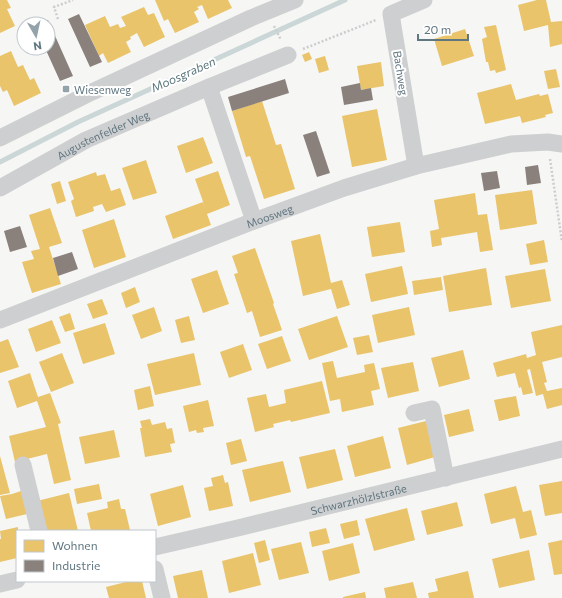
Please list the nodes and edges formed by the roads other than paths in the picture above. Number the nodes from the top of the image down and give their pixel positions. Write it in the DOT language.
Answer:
graph roads {
  1 [pos="295,0"];
  2 [pos="424,0"];
  3 [pos="288,55"];
  4 [pos="209,87"];
  5 [pos="0,138"];
  6 [pos="555,143"];
  7 [pos="416,166"];
  8 [pos="0,188"];
  9 [pos="254,221"];
  10 [pos="0,320"];
  11 [pos="414,413"];
  12 [pos="562,449"];
  13 [pos="23,465"];
  14 [pos="446,478"];
  15 [pos="39,530"];
  16 [pos="156,547"];
  17 [pos="156,573"];
  18 [pos="16,580"];
  19 [pos="0,584"];
  20 [pos="162,598"];
  1 -- 5 [label="street"];
  2 -- 7 [label="street, Bachweg"];
  3 -- 4 [label="street, Augustenfelder Weg"];
  4 -- 8 [label="street, Augustenfelder Weg"];
  4 -- 9 [label="street"];
  6 -- 7 [label="street, Moosweg"];
  7 -- 9 [label="street, Moosweg"];
  9 -- 10 [label="street, Moosweg"];
  11 -- 14 [label="street"];
  12 -- 14 [label="street, Schwarzhölzlstraße"];
  13 -- 15 [label="street"];
  14 -- 16 [label="street, Schwarzhölzlstraße"];
  17 -- 20 [label="street"];
  18 -- 19 [label="street"];
}
